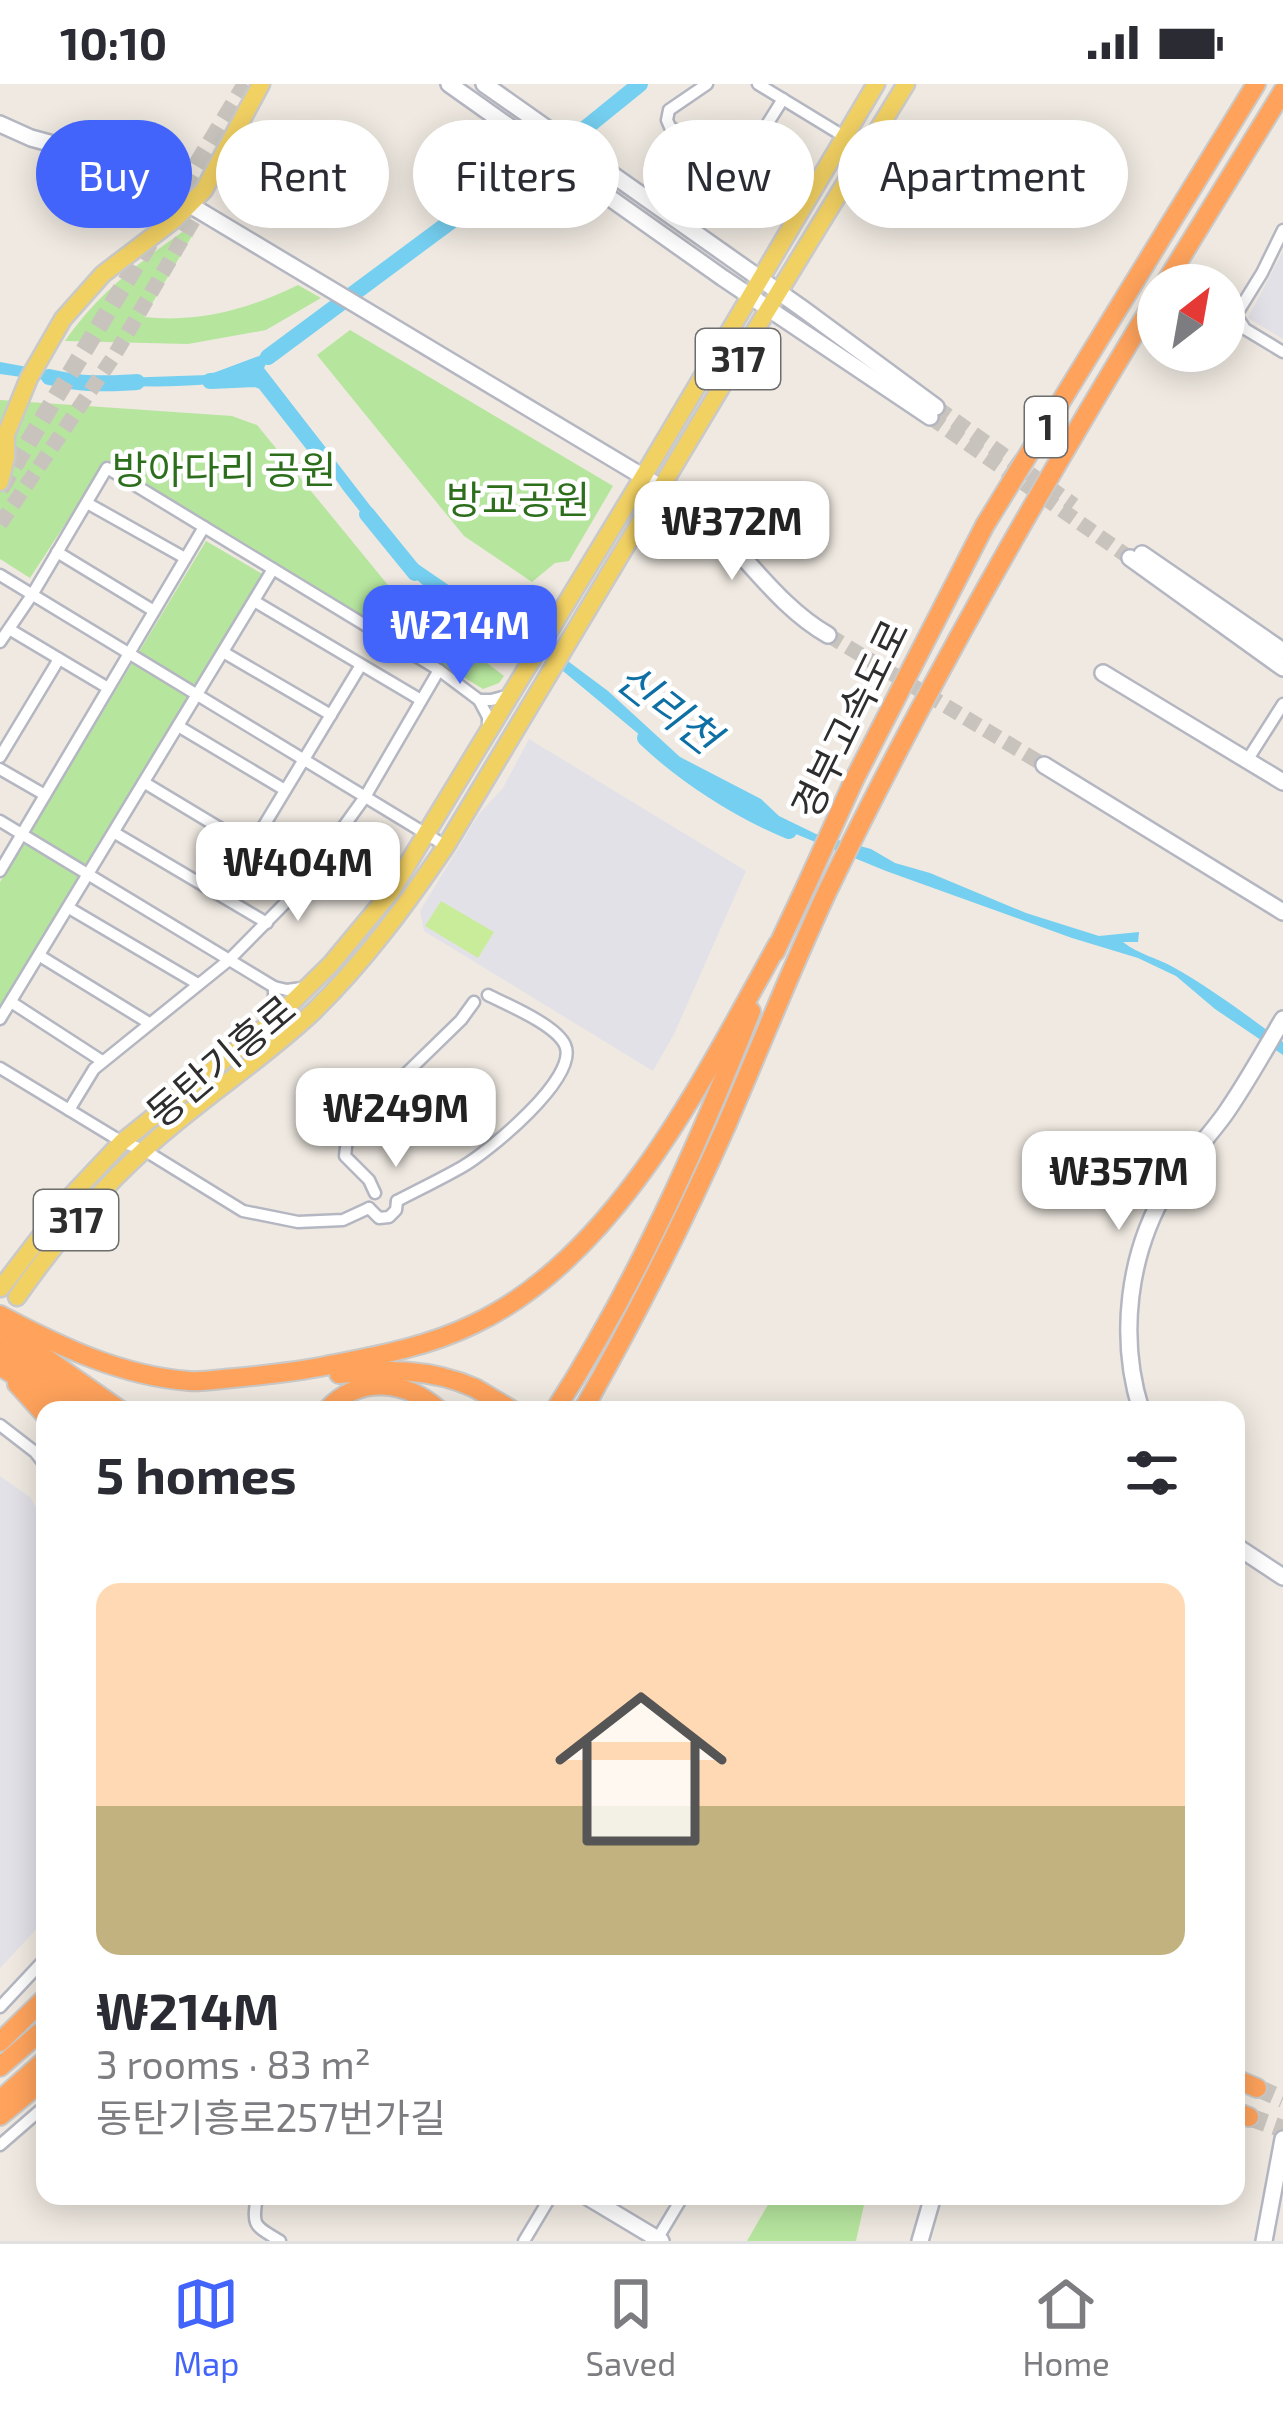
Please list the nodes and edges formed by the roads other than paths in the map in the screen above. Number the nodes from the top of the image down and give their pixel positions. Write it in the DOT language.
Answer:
graph roads {
  1 [pos="261,84"];
  2 [pos="449,84"];
  3 [pos="484,84"];
  4 [pos="707,84"];
  5 [pos="758,84"];
  6 [pos="876,84"];
  7 [pos="906,84"];
  8 [pos="1256,84"];
  9 [pos="1283,91"];
  10 [pos="783,99"];
  11 [pos="854,120"];
  12 [pos="0,124"];
  13 [pos="838,133"];
  14 [pos="36,139"];
  15 [pos="838,147"];
  16 [pos="192,203"];
  17 [pos="192,206"];
  18 [pos="163,228"];
  19 [pos="1283,230"];
  20 [pos="1177,264"];
  21 [pos="756,287"];
  22 [pos="774,300"];
  23 [pos="1137,331"];
  24 [pos="1283,352"];
  25 [pos="933,412"];
  26 [pos="3,443"];
  27 [pos="644,477"];
  28 [pos="0,482"];
  29 [pos="662,488"];
  30 [pos="87,503"];
  31 [pos="204,526"];
  32 [pos="57,552"];
  33 [pos="185,558"];
  34 [pos="273,569"];
  35 [pos="0,575"];
  36 [pos="32,595"];
  37 [pos="254,601"];
  38 [pos="154,611"];
  39 [pos="9,629"];
  40 [pos="828,635"];
  41 [pos="0,642"];
  42 [pos="1283,651"];
  43 [pos="223,652"];
  44 [pos="128,653"];
  45 [pos="59,659"];
  46 [pos="361,664"];
  47 [pos="1283,668"];
  48 [pos="439,670"];
  49 [pos="1103,673"];
  50 [pos="108,688"];
  51 [pos="516,688"];
  52 [pos="197,695"];
  53 [pos="421,700"];
  54 [pos="479,700"];
  55 [pos="1283,704"];
  56 [pos="331,715"];
  57 [pos="178,726"];
  58 [pos="488,734"];
  59 [pos="0,757"];
  60 [pos="1248,759"];
  61 [pos="303,760"];
  62 [pos="1044,765"];
  63 [pos="0,769"];
  64 [pos="1283,782"];
  65 [pos="145,783"];
  66 [pos="285,790"];
  67 [pos="45,795"];
  68 [pos="364,797"];
  69 [pos="0,821"];
  70 [pos="115,833"];
  71 [pos="22,834"];
  72 [pos="428,835"];
  73 [pos="446,846"];
  74 [pos="251,847"];
  75 [pos="0,870"];
  76 [pos="90,875"];
  77 [pos="306,880"];
  78 [pos="69,908"];
  79 [pos="1283,912"];
  80 [pos="267,923"];
  81 [pos="778,944"];
  82 [pos="40,956"];
  83 [pos="230,960"];
  84 [pos="198,984"];
  85 [pos="311,986"];
  86 [pos="274,987"];
  87 [pos="488,994"];
  88 [pos="11,1002"];
  89 [pos="473,1002"];
  90 [pos="0,1019"];
  91 [pos="1283,1019"];
  92 [pos="274,1020"];
  93 [pos="149,1023"];
  94 [pos="103,1061"];
  95 [pos="0,1068"];
  96 [pos="69,1110"];
  97 [pos="122,1142"];
  98 [pos="144,1150"];
  99 [pos="375,1192"];
  100 [pos="397,1201"];
  101 [pos="369,1208"];
  102 [pos="9,1293"];
  103 [pos="0,1315"];
  104 [pos="0,1326"];
  105 [pos="0,1346"];
  106 [pos="0,1367"];
  107 [pos="194,1382"];
  108 [pos="54,1401"];
  109 [pos="81,1401"];
  110 [pos="107,1401"];
  111 [pos="338,1401"];
  112 [pos="427,1401"];
  113 [pos="497,1401"];
  114 [pos="560,1401"];
  115 [pos="588,1401"];
  116 [pos="1139,1401"];
  117 [pos="36,1405"];
  118 [pos="0,1425"];
  119 [pos="36,1453"];
  120 [pos="1245,1552"];
  121 [pos="1283,1577"];
  122 [pos="36,1969"];
  123 [pos="36,2007"];
  124 [pos="0,2008"];
  125 [pos="36,2036"];
  126 [pos="0,2042"];
  127 [pos="0,2067"];
  128 [pos="36,2068"];
  129 [pos="1245,2083"];
  130 [pos="36,2086"];
  131 [pos="1257,2088"];
  132 [pos="0,2100"];
  133 [pos="36,2113"];
  134 [pos="0,2116"];
  135 [pos="1283,2139"];
  136 [pos="0,2145"];
  137 [pos="255,2205"];
  138 [pos="546,2205"];
  139 [pos="601,2205"];
  140 [pos="678,2205"];
  141 [pos="930,2205"];
  142 [pos="658,2240"];
  143 [pos="280,2241"];
  144 [pos="524,2241"];
  145 [pos="920,2241"];
  146 [pos="1264,2241"];
  1 -- 16 [label="main road"];
  2 -- 21 [label="street"];
  3 -- 21 [label="street"];
  4 -- 10 [label="street"];
  5 -- 10 [label="street"];
  6 -- 11 [label="main road, 동탄기흥로 / 317"];
  7 -- 22 [label="main road, 동탄기흥로 / 317"];
  8 -- 81 [label="highway, 경부고속도로 / 1, bridge"];
  9 -- 20 [label="highway"];
  10 -- 13 [label="street"];
  12 -- 14 [label="street"];
  15 -- 21 [label="main road, 동탄기흥로 / 317"];
  17 -- 27 [label="street"];
  18 -- 26 [label="main road"];
  19 -- 24 [label="street"];
  21 -- 22 [label="street"];
  21 -- 27 [label="main road, 동탄기흥로 / 317"];
  22 -- 25 [label="street"];
  22 -- 29 [label="main road, 동탄기흥로 / 317"];
  23 -- 115 [label="highway, 경부고속도로 / 1"];
  26 -- 28 [label="main road"];
  27 -- 29 [label="street"];
  27 -- 51 [label="main road, 동탄기흥로 / 317"];
  29 -- 40 [label="street"];
  29 -- 73 [label="main road, 동탄기흥로 / 317"];
  30 -- 31 [label="street"];
  30 -- 32 [label="street"];
  30 -- 33 [label="street"];
  31 -- 33 [label="street"];
  31 -- 34 [label="street"];
  32 -- 36 [label="street"];
  32 -- 38 [label="street"];
  33 -- 38 [label="street"];
  34 -- 37 [label="street"];
  34 -- 48 [label="street"];
  35 -- 36 [label="street"];
  36 -- 39 [label="street"];
  36 -- 44 [label="street"];
  37 -- 43 [label="street"];
  37 -- 46 [label="street"];
  38 -- 44 [label="street"];
  39 -- 41 [label="street"];
  39 -- 45 [label="street"];
  42 -- 47 [label="street"];
  43 -- 52 [label="street"];
  43 -- 56 [label="street"];
  44 -- 50 [label="street"];
  44 -- 52 [label="street"];
  45 -- 50 [label="street"];
  45 -- 59 [label="street"];
  46 -- 53 [label="street"];
  46 -- 56 [label="street"];
  48 -- 53 [label="street"];
  48 -- 54 [label="street"];
  49 -- 60 [label="street"];
  50 -- 67 [label="street"];
  51 -- 54 [label="street"];
  51 -- 58 [label="main road, 동탄기흥로 / 317"];
  52 -- 57 [label="street"];
  52 -- 61 [label="street"];
  53 -- 68 [label="street"];
  54 -- 58 [label="street"];
  55 -- 60 [label="street"];
  56 -- 61 [label="street"];
  57 -- 65 [label="street"];
  57 -- 66 [label="street"];
  58 -- 72 [label="main road, 동탄기흥로 / 317"];
  60 -- 64 [label="street"];
  61 -- 66 [label="street"];
  61 -- 68 [label="street"];
  62 -- 79 [label="street"];
  63 -- 67 [label="street"];
  65 -- 70 [label="street"];
  65 -- 74 [label="street"];
  66 -- 74 [label="street"];
  67 -- 71 [label="street"];
  68 -- 72 [label="street"];
  68 -- 77 [label="street"];
  69 -- 71 [label="street"];
  70 -- 76 [label="street"];
  70 -- 80 [label="street"];
  71 -- 75 [label="street"];
  71 -- 76 [label="street"];
  72 -- 73 [label="street"];
  72 -- 85 [label="main road, 동탄기흥로 / 317"];
  73 -- 98 [label="main road, 동탄기흥로 / 317"];
  74 -- 77 [label="street"];
  76 -- 78 [label="street"];
  76 -- 83 [label="street"];
  77 -- 80 [label="street"];
  78 -- 82 [label="street"];
  78 -- 84 [label="street"];
  80 -- 83 [label="street"];
  81 -- 107 [label="highway"];
  81 -- 114 [label="highway, 경부고속도로 / 1"];
  82 -- 88 [label="street"];
  82 -- 93 [label="street"];
  83 -- 84 [label="street"];
  83 -- 86 [label="street"];
  84 -- 93 [label="street"];
  85 -- 86 [label="street"];
  85 -- 92 [label="main road, 동탄기흥로 / 317"];
  86 -- 92 [label="street"];
  87 -- 100 [label="street"];
  88 -- 90 [label="street"];
  88 -- 94 [label="street"];
  89 -- 99 [label="street"];
  91 -- 116 [label="street"];
  92 -- 97 [label="main road, 동탄기흥로 / 317"];
  93 -- 94 [label="street"];
  94 -- 96 [label="street"];
  95 -- 96 [label="street"];
  96 -- 97 [label="street"];
  97 -- 98 [label="street"];
  97 -- 102 [label="main road, 동탄기흥로 / 317"];
  98 -- 101 [label="street"];
  98 -- 102 [label="main road, 동탄기흥로 / 317"];
  99 -- 100 [label="street"];
  99 -- 101 [label="street"];
  100 -- 101 [label="street"];
  103 -- 107 [label="highway"];
  104 -- 110 [label="highway"];
  105 -- 109 [label="highway"];
  106 -- 108 [label="highway"];
  106 -- 117 [label="highway"];
  107 -- 113 [label="highway, bridge"];
  111 -- 112 [label="highway"];
  118 -- 119 [label="street"];
  120 -- 121 [label="street"];
  122 -- 124 [label="street"];
  123 -- 126 [label="highway"];
  125 -- 127 [label="highway"];
  128 -- 132 [label="highway"];
  129 -- 131 [label="highway"];
  130 -- 134 [label="highway"];
  133 -- 136 [label="street"];
  135 -- 146 [label="street"];
  137 -- 143 [label="street"];
  138 -- 144 [label="street"];
  139 -- 142 [label="street"];
  140 -- 142 [label="street"];
  141 -- 145 [label="street"];
}
